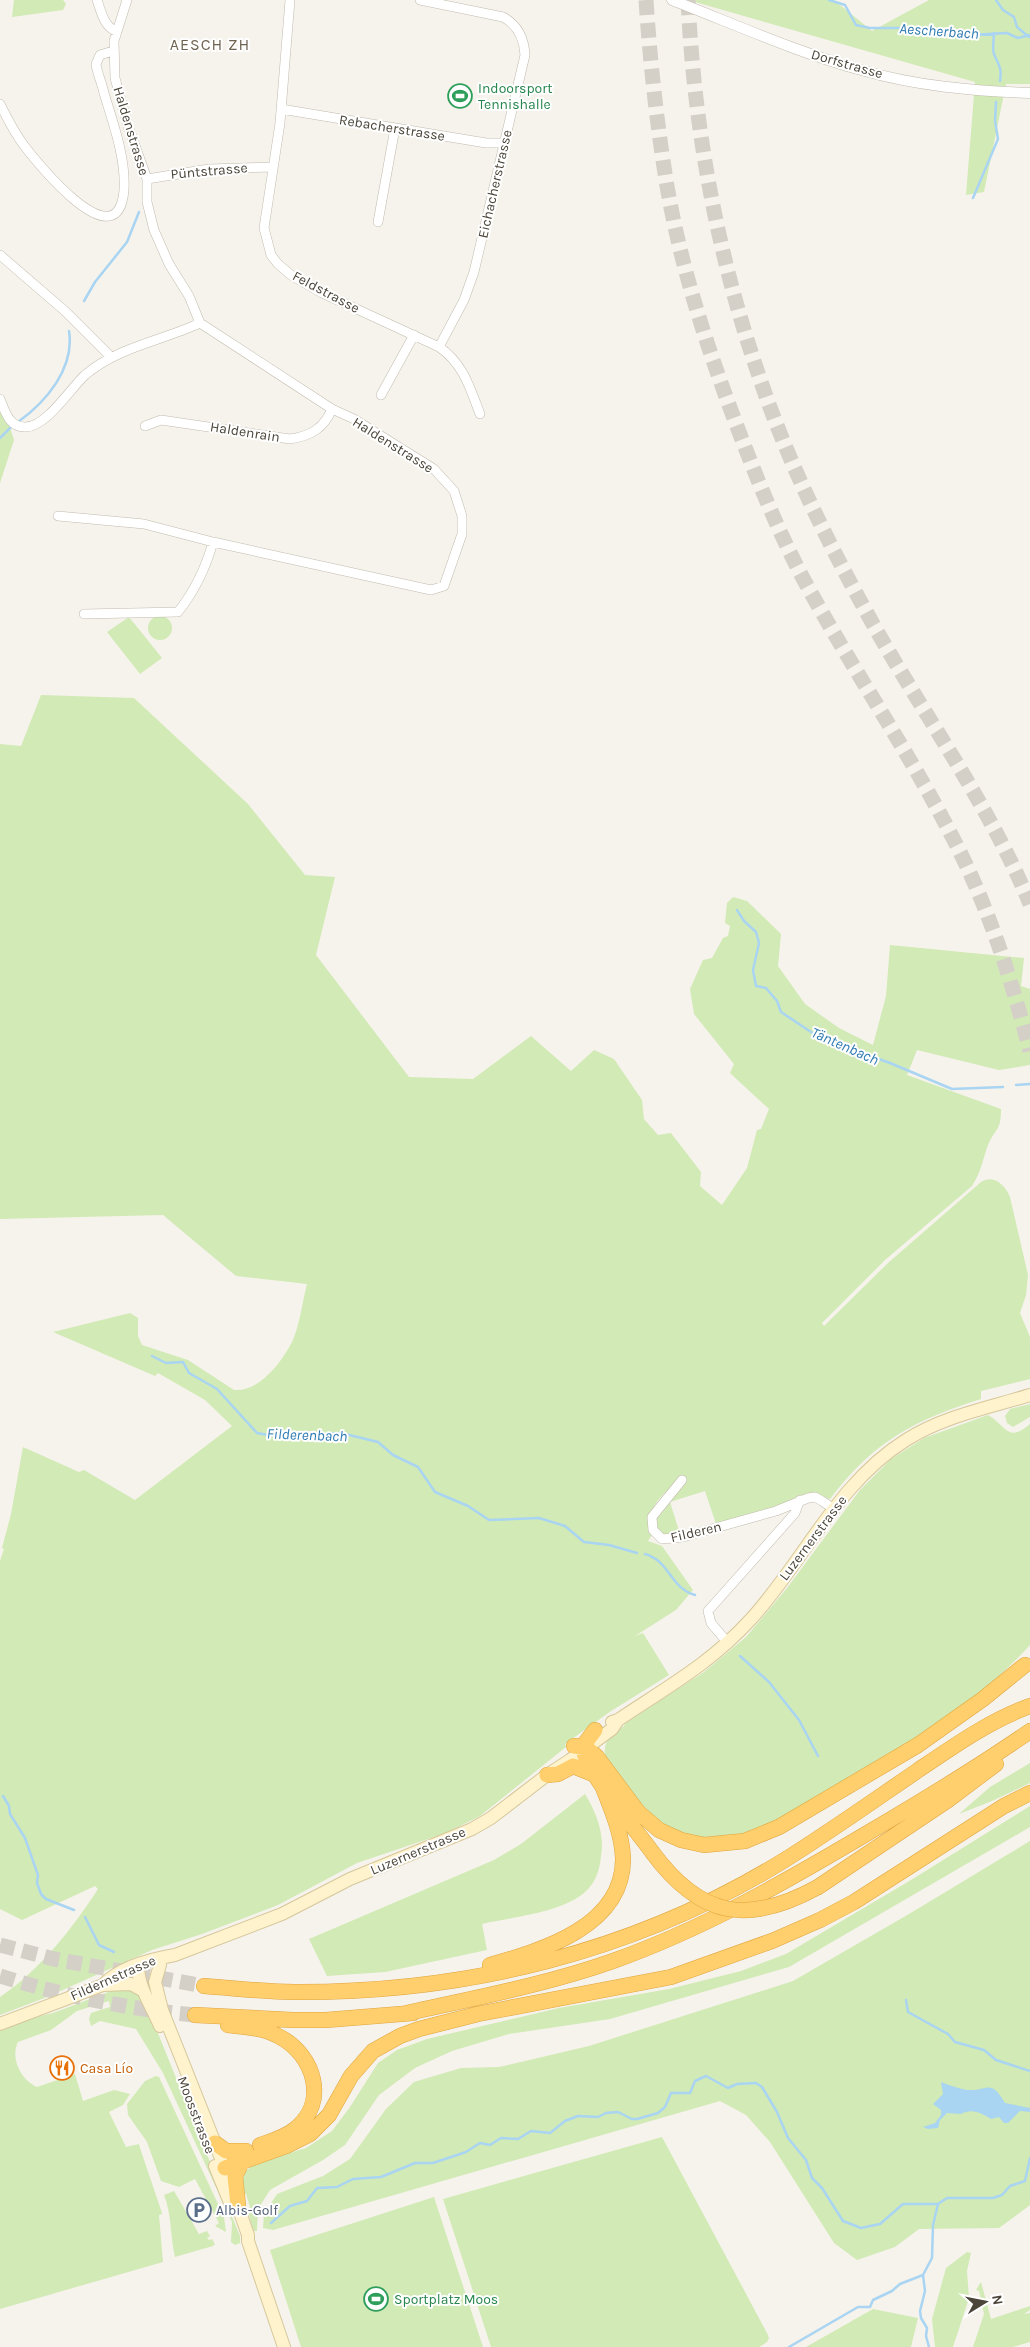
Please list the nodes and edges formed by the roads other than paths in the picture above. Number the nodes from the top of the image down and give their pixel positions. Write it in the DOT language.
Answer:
graph roads {
  1 [pos="97,0"];
  2 [pos="127,0"];
  3 [pos="290,0"];
  4 [pos="420,0"];
  5 [pos="672,0"];
  6 [pos="116,31"];
  7 [pos="113,51"];
  8 [pos="1030,93"];
  9 [pos="0,104"];
  10 [pos="281,109"];
  11 [pos="395,128"];
  12 [pos="504,142"];
  13 [pos="273,167"];
  14 [pos="147,179"];
  15 [pos="378,222"];
  16 [pos="0,255"];
  17 [pos="200,323"];
  18 [pos="414,335"];
  19 [pos="438,348"];
  20 [pos="110,356"];
  21 [pos="381,395"];
  22 [pos="0,399"];
  23 [pos="332,408"];
  24 [pos="480,414"];
  25 [pos="145,426"];
  26 [pos="58,516"];
  27 [pos="212,542"];
  28 [pos="84,614"];
  29 [pos="1030,1395"];
  30 [pos="682,1480"];
  31 [pos="800,1500"];
  32 [pos="834,1509"];
  33 [pos="728,1643"];
  34 [pos="1028,1662"];
  35 [pos="1030,1706"];
  36 [pos="1030,1731"];
  37 [pos="600,1732"];
  38 [pos="1030,1735"];
  39 [pos="585,1750"];
  40 [pos="546,1775"];
  41 [pos="597,1779"];
  42 [pos="1030,1792"];
  43 [pos="824,1834"];
  44 [pos="282,1914"];
  45 [pos="739,1953"];
  46 [pos="175,1955"];
  47 [pos="160,1965"];
  48 [pos="140,1970"];
  49 [pos="103,1985"];
  50 [pos="204,1986"];
  51 [pos="409,1987"];
  52 [pos="142,1990"];
  53 [pos="162,2010"];
  54 [pos="403,2014"];
  55 [pos="0,2024"];
  56 [pos="215,2143"];
  57 [pos="243,2157"];
  58 [pos="221,2166"];
  59 [pos="238,2205"];
  60 [pos="248,2241"];
  61 [pos="284,2347"];
  1 -- 6 [label="street"];
  2 -- 6 [label="street, Haldenstrasse"];
  3 -- 10 [label="street, Feldstrasse"];
  4 -- 12 [label="street, Eichacherstrasse"];
  5 -- 8 [label="street, Dorfstrasse"];
  6 -- 7 [label="street, Haldenstrasse"];
  7 -- 9 [label="street"];
  7 -- 14 [label="street, Haldenstrasse"];
  10 -- 11 [label="street, Rebacherstrasse"];
  10 -- 13 [label="street, Feldstrasse"];
  11 -- 12 [label="street, Rebacherstrasse"];
  11 -- 15 [label="street"];
  12 -- 19 [label="street, Eichacherstrasse"];
  13 -- 14 [label="street, Püntstrasse"];
  13 -- 18 [label="street, Feldstrasse"];
  14 -- 17 [label="street, Haldenstrasse"];
  16 -- 20 [label="street"];
  17 -- 20 [label="street"];
  17 -- 23 [label="street, Haldenstrasse"];
  18 -- 19 [label="street, Feldstrasse"];
  18 -- 21 [label="street"];
  19 -- 24 [label="street, Feldstrasse"];
  20 -- 22 [label="street"];
  23 -- 25 [label="street, Haldenrain"];
  23 -- 27 [label="street, Haldenstrasse"];
  26 -- 27 [label="street, Haldenstrasse"];
  27 -- 28 [label="street"];
  29 -- 32 [label="main road, Luzernerstrasse"];
  30 -- 31 [label="street, Filderen"];
  31 -- 32 [label="street"];
  31 -- 33 [label="street"];
  32 -- 33 [label="main road, Luzernerstrasse"];
  33 -- 37 [label="main road, Luzernerstrasse"];
  34 -- 39 [label="highway"];
  34 -- 43 [label="highway"];
  35 -- 43 [label="highway"];
  36 -- 54 [label="highway"];
  37 -- 39 [label="main road, Luzernerstrasse"];
  37 -- 39 [label="highway"];
  38 -- 41 [label="highway, bridge"];
  39 -- 40 [label="main road, Luzernerstrasse"];
  39 -- 41 [label="highway"];
  40 -- 41 [label="highway"];
  40 -- 44 [label="main road, Luzernerstrasse"];
  41 -- 51 [label="highway"];
  42 -- 45 [label="highway"];
  43 -- 51 [label="highway"];
  44 -- 46 [label="main road, Fildernstrasse"];
  45 -- 54 [label="highway"];
  45 -- 57 [label="highway"];
  46 -- 47 [label="main road"];
  46 -- 48 [label="main road, Fildernstrasse"];
  47 -- 48 [label="main road"];
  47 -- 53 [label="main road, Moosstrasse"];
  48 -- 49 [label="main road, Fildernstrasse"];
  48 -- 52 [label="main road, Moosstrasse"];
  48 -- 53 [label="main road, Moosstrasse"];
  49 -- 52 [label="main road"];
  49 -- 55 [label="main road, Fildernstrasse"];
  50 -- 51 [label="highway"];
  52 -- 58 [label="main road, Moosstrasse"];
  53 -- 56 [label="main road, Moosstrasse"];
  54 -- 57 [label="highway"];
  56 -- 57 [label="highway"];
  56 -- 58 [label="main road, Moosstrasse"];
  57 -- 58 [label="highway"];
  57 -- 59 [label="highway"];
  58 -- 59 [label="main road, Moosstrasse"];
  58 -- 60 [label="main road, Moosstrasse"];
  59 -- 60 [label="main road, Moosstrasse"];
  60 -- 61 [label="main road, Moosstrasse"];
}
